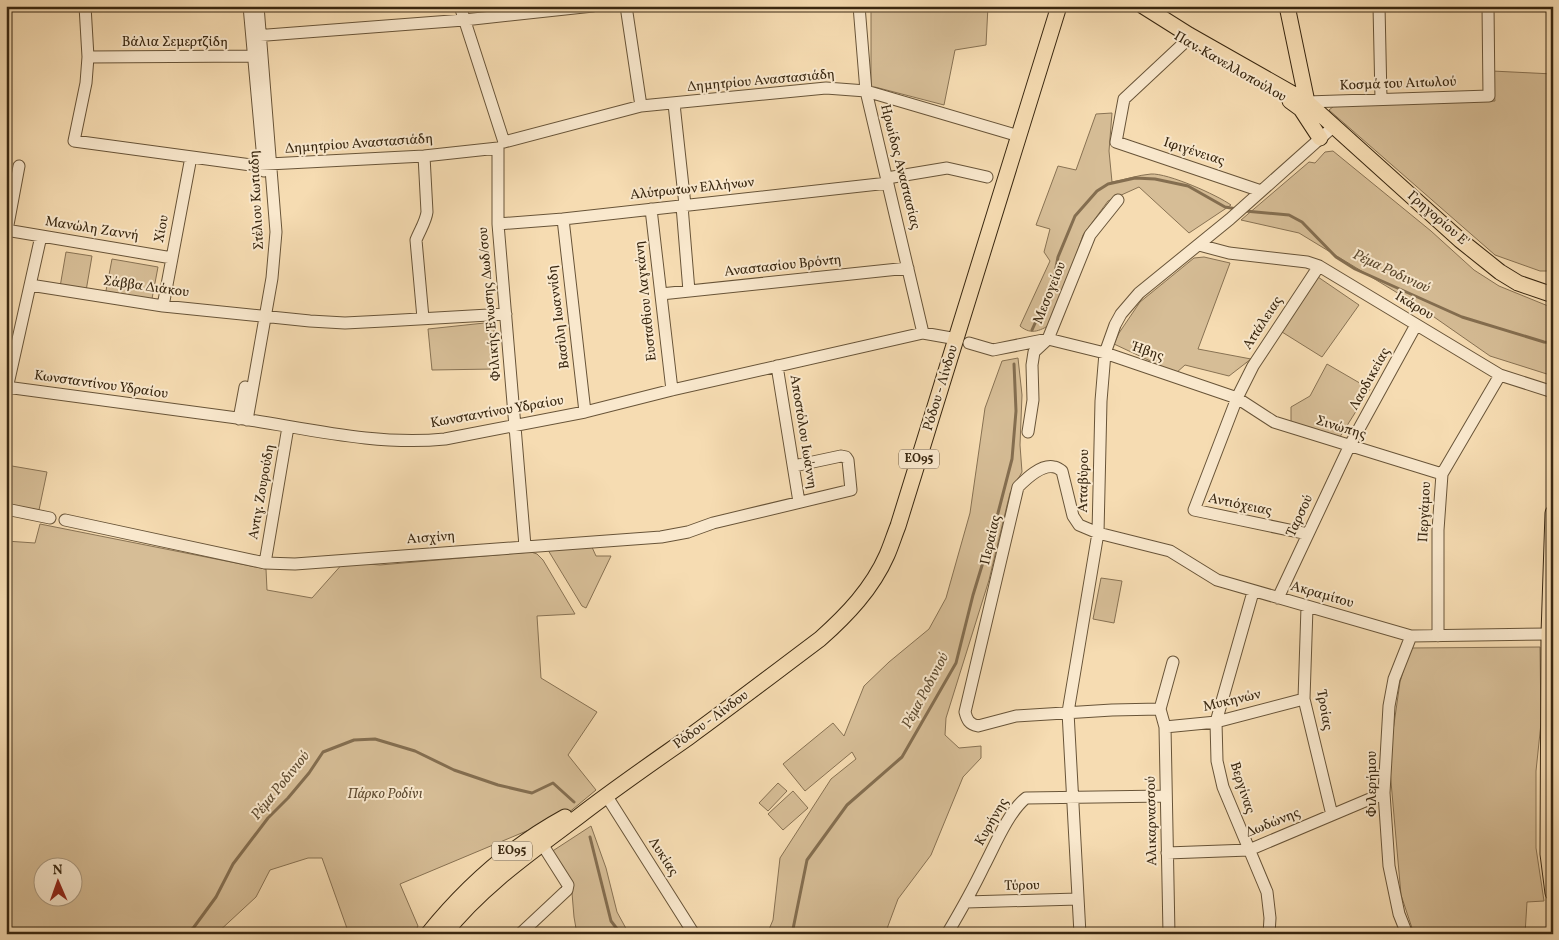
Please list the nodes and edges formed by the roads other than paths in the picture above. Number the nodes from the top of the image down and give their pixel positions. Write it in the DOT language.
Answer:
graph roads {
  1 [pos="85,6"];
  2 [pos="249,6"];
  3 [pos="258,6"];
  4 [pos="460,6"];
  5 [pos="593,6"];
  6 [pos="626,6"];
  7 [pos="859,6"];
  8 [pos="1059,6"];
  9 [pos="1129,6"];
  10 [pos="1143,6"];
  11 [pos="1287,6"];
  12 [pos="1379,6"];
  13 [pos="1488,6"];
  14 [pos="464,20"];
  15 [pos="255,35"];
  16 [pos="1187,38"];
  17 [pos="258,56"];
  18 [pos="88,57"];
  19 [pos="866,91"];
  20 [pos="1381,100"];
  21 [pos="674,104"];
  22 [pos="641,106"];
  23 [pos="1304,106"];
  24 [pos="1334,127"];
  25 [pos="1019,136"];
  26 [pos="1320,138"];
  27 [pos="501,145"];
  28 [pos="424,156"];
  29 [pos="191,158"];
  30 [pos="268,165"];
  31 [pos="19,166"];
  32 [pos="987,177"];
  33 [pos="888,181"];
  34 [pos="1261,191"];
  35 [pos="1118,200"];
  36 [pos="684,205"];
  37 [pos="651,209"];
  38 [pos="563,219"];
  39 [pos="498,224"];
  40 [pos="6,230"];
  41 [pos="41,236"];
  42 [pos="1199,244"];
  43 [pos="172,258"];
  44 [pos="1319,266"];
  45 [pos="908,268"];
  46 [pos="30,285"];
  47 [pos="689,291"];
  48 [pos="661,294"];
  49 [pos="1553,295"];
  50 [pos="163,306"];
  51 [pos="506,314"];
  52 [pos="262,315"];
  53 [pos="423,318"];
  54 [pos="1416,325"];
  55 [pos="923,333"];
  56 [pos="1048,339"];
  57 [pos="963,341"];
  58 [pos="1106,353"];
  59 [pos="778,366"];
  60 [pos="1500,375"];
  61 [pos="7,389"];
  62 [pos="672,390"];
  63 [pos="1553,392"];
  64 [pos="1237,398"];
  65 [pos="585,412"];
  66 [pos="243,419"];
  67 [pos="515,425"];
  68 [pos="288,427"];
  69 [pos="1028,432"];
  70 [pos="1350,447"];
  71 [pos="794,466"];
  72 [pos="1442,474"];
  73 [pos="800,502"];
  74 [pos="6,509"];
  75 [pos="1553,513"];
  76 [pos="50,518"];
  77 [pos="64,520"];
  78 [pos="1098,533"];
  79 [pos="1308,534"];
  80 [pos="525,546"];
  81 [pos="265,563"];
  82 [pos="1253,592"];
  83 [pos="1278,598"];
  84 [pos="1307,607"];
  85 [pos="1549,634"];
  86 [pos="1411,636"];
  87 [pos="1438,636"];
  88 [pos="1173,662"];
  89 [pos="1304,699"];
  90 [pos="1160,710"];
  91 [pos="1068,712"];
  92 [pos="1216,722"];
  93 [pos="1165,726"];
  94 [pos="1384,793"];
  95 [pos="606,796"];
  96 [pos="1166,796"];
  97 [pos="1072,797"];
  98 [pos="1332,815"];
  99 [pos="542,844"];
  100 [pos="1249,850"];
  101 [pos="1167,853"];
  102 [pos="1553,893"];
  103 [pos="1078,899"];
  104 [pos="966,902"];
  105 [pos="428,934"];
  106 [pos="444,934"];
  107 [pos="520,934"];
  108 [pos="694,934"];
  109 [pos="947,934"];
  110 [pos="1080,934"];
  111 [pos="1169,934"];
  112 [pos="1269,934"];
  113 [pos="1407,934"];
  1 -- 18 [label="street"];
  2 -- 15 [label="street, Στέλιου Κωτιάδη"];
  3 -- 15 [label="street, Στέλιου Κωτιάδη"];
  4 -- 14 [label="street, Φιλικής Ένωσης Δωδ/σου"];
  5 -- 14 [label="street"];
  6 -- 22 [label="street"];
  7 -- 19 [label="street, Ηρωίδος Αναστασίας"];
  8 -- 25 [label="main road, Ρόδου - Λίνδου / ΕΟ95"];
  9 -- 16 [label="main road, Παν. Κανελλοπούλου"];
  10 -- 16 [label="main road, Παν. Κανελλοπούλου"];
  11 -- 23 [label="main road"];
  12 -- 20 [label="street"];
  13 -- 20 [label="street, Κοσμά του Αιτωλού"];
  14 -- 15 [label="street"];
  14 -- 27 [label="street, Φιλικής Ένωσης Δωδ/σου"];
  15 -- 17 [label="street, Στέλιου Κωτιάδη"];
  16 -- 23 [label="main road, Παν. Κανελλοπούλου"];
  16 -- 34 [label="street, Ιφιγένειας"];
  17 -- 18 [label="street, Βάλια Σεμερτζίδη"];
  17 -- 30 [label="street, Στέλιου Κωτιάδη"];
  18 -- 29 [label="street, Δημητρίου Αναστασιάδη"];
  19 -- 21 [label="street, Δημητρίου Αναστασιάδη"];
  19 -- 25 [label="street, Δημητρίου Αναστασιάδη"];
  19 -- 33 [label="street, Ηρωίδος Αναστασίας"];
  20 -- 23 [label="street, Κοσμά του Αιτωλού"];
  21 -- 22 [label="street, Δημητρίου Αναστασιάδη"];
  21 -- 36 [label="street"];
  22 -- 27 [label="street, Δημητρίου Αναστασιάδη"];
  23 -- 24 [label="main road, Παν. Κανελλοπούλου"];
  23 -- 26 [label="main road, Παν. Κανελλοπούλου"];
  24 -- 26 [label="street, Ατταβύρου"];
  24 -- 49 [label="main road, Γρηγορίου Ε'"];
  25 -- 57 [label="main road, Ρόδου - Λίνδου / ΕΟ95"];
  26 -- 34 [label="street, Ατταβύρου"];
  27 -- 28 [label="street, Δημητρίου Αναστασιάδη"];
  27 -- 39 [label="street, Φιλικής Ένωσης Δωδ/σου"];
  28 -- 30 [label="street, Δημητρίου Αναστασιάδη"];
  28 -- 53 [label="street"];
  29 -- 30 [label="street, Δημητρίου Αναστασιάδη"];
  29 -- 43 [label="street, Χίου"];
  30 -- 52 [label="street, Στέλιου Κωτιάδη"];
  31 -- 40 [label="street"];
  32 -- 33 [label="street, Αλύτρωτων Ελλήνων"];
  33 -- 36 [label="street, Αλύτρωτων Ελλήνων"];
  33 -- 45 [label="street, Ηρωίδος Αναστασίας"];
  34 -- 42 [label="street, Ατταβύρου"];
  35 -- 56 [label="street, Μεσογείου"];
  36 -- 37 [label="street, Αλύτρωτων Ελλήνων"];
  36 -- 47 [label="street"];
  37 -- 38 [label="street, Αλύτρωτων Ελλήνων"];
  37 -- 48 [label="street, Ευσταθίου Λαγκάνη"];
  38 -- 39 [label="street, Αλύτρωτων Ελλήνων"];
  38 -- 65 [label="street, Βασίλη Ιωαννίδη"];
  39 -- 51 [label="street, Φιλικής Ένωσης Δωδ/σου"];
  40 -- 41 [label="street, Μανώλη Ζαννή"];
  41 -- 43 [label="street, Μανώλη Ζαννή"];
  41 -- 46 [label="street"];
  42 -- 44 [label="street, Ικάρου"];
  42 -- 58 [label="street, Ατταβύρου"];
  43 -- 50 [label="street, Χίου"];
  44 -- 54 [label="street, Ικάρου"];
  44 -- 64 [label="street, Αττάλειας"];
  45 -- 47 [label="street, Αναστασίου Βρόντη"];
  45 -- 55 [label="street, Ηρωίδος Αναστασίας"];
  46 -- 50 [label="street, Σάββα Διάκου"];
  46 -- 61 [label="street"];
  47 -- 48 [label="street, Αναστασίου Βρόντη"];
  48 -- 62 [label="street, Ευσταθίου Λαγκάνη"];
  50 -- 52 [label="street, Σάββα Διάκου"];
  51 -- 53 [label="street, Σάββα Διάκου"];
  51 -- 67 [label="street, Φιλικής Ένωσης Δωδ/σου"];
  52 -- 53 [label="street, Σάββα Διάκου"];
  52 -- 66 [label="street, Στέλιου Κωτιάδη"];
  54 -- 60 [label="street, Ικάρου"];
  54 -- 70 [label="street, Λαοδικείας"];
  55 -- 57 [label="street, Κωνσταντίνου Υδραίου"];
  55 -- 59 [label="street, Κωνσταντίνου Υδραίου"];
  56 -- 57 [label="street, Κωνσταντίνου Υδραίου"];
  56 -- 58 [label="street, Ήβης"];
  56 -- 69 [label="street, Μεσογείου"];
  57 -- 95 [label="main road, Ρόδου - Λίνδου / ΕΟ95"];
  58 -- 64 [label="street, Ήβης"];
  58 -- 78 [label="street, Ατταβύρου"];
  59 -- 62 [label="street, Κωνσταντίνου Υδραίου"];
  59 -- 71 [label="street, Αποστόλου Ιωάννη"];
  60 -- 63 [label="street, Ικάρου"];
  60 -- 72 [label="street, Περγάμου"];
  61 -- 66 [label="street, Κωνσταντίνου Υδραίου"];
  62 -- 65 [label="street, Κωνσταντίνου Υδραίου"];
  64 -- 70 [label="street, Σινώπης"];
  64 -- 79 [label="street, Αντιόχειας"];
  65 -- 67 [label="street, Κωνσταντίνου Υδραίου"];
  66 -- 68 [label="street, Κωνσταντίνου Υδραίου"];
  67 -- 68 [label="street, Κωνσταντίνου Υδραίου"];
  67 -- 80 [label="street, Φιλικής Ένωσης Δωδ/σου"];
  68 -- 81 [label="street, Αντιγ. Ζουρούδη"];
  70 -- 72 [label="street, Σινώπης"];
  70 -- 79 [label="street, Ταρσού"];
  71 -- 73 [label="street, Αποστόλου Ιωάννη"];
  71 -- 73 [label="street, Αισχίνη"];
  72 -- 87 [label="street, Περγάμου"];
  73 -- 80 [label="street, Αισχίνη"];
  74 -- 76 [label="street"];
  75 -- 85 [label="main road"];
  77 -- 81 [label="street, Αισχίνη"];
  78 -- 82 [label="street, Ακραμίτου"];
  78 -- 91 [label="street, Ατταβύρου"];
  78 -- 91 [label="street, Περαίας"];
  79 -- 83 [label="street, Ταρσού"];
  80 -- 81 [label="street, Αισχίνη"];
  82 -- 83 [label="street, Ακραμίτου"];
  82 -- 92 [label="street, Βεργίνας"];
  83 -- 84 [label="street, Ακραμίτου"];
  84 -- 86 [label="street, Ακραμίτου"];
  84 -- 89 [label="street, Τροίας"];
  85 -- 87 [label="street, Ακραμίτου"];
  85 -- 102 [label="main road"];
  86 -- 87 [label="street, Ακραμίτου"];
  86 -- 94 [label="street, Φιλερήμου"];
  88 -- 90 [label="street"];
  89 -- 92 [label="street, Μυκηνών"];
  89 -- 98 [label="street, Τροίας"];
  90 -- 91 [label="street"];
  90 -- 93 [label="street, Αλικαρνασσού"];
  91 -- 97 [label="street, Ατταβύρου"];
  92 -- 93 [label="street, Μυκηνών"];
  92 -- 100 [label="street, Βεργίνας"];
  93 -- 96 [label="street, Αλικαρνασσού"];
  94 -- 98 [label="street, Δωδώνης"];
  94 -- 113 [label="street, Φιλερήμου"];
  95 -- 99 [label="main road, Ρόδου - Λίνδου / ΕΟ95"];
  95 -- 105 [label="main road, Ρόδου - Λίνδου / ΕΟ95"];
  95 -- 108 [label="street, Λυκίας"];
  96 -- 97 [label="street, Κυρήνης"];
  96 -- 101 [label="street, Αλικαρνασσού"];
  97 -- 103 [label="street, Ατταβύρου"];
  97 -- 104 [label="street, Κυρήνης"];
  98 -- 100 [label="street, Δωδώνης"];
  99 -- 106 [label="main road, Ρόδου - Λίνδου / ΕΟ95"];
  99 -- 107 [label="street"];
  100 -- 101 [label="street, Δωδώνης"];
  100 -- 112 [label="street, Βεργίνας"];
  101 -- 111 [label="street, Αλικαρνασσού"];
  103 -- 104 [label="street, Τύρου"];
  103 -- 110 [label="street, Ατταβύρου"];
  104 -- 109 [label="street, Κυρήνης"];
}
